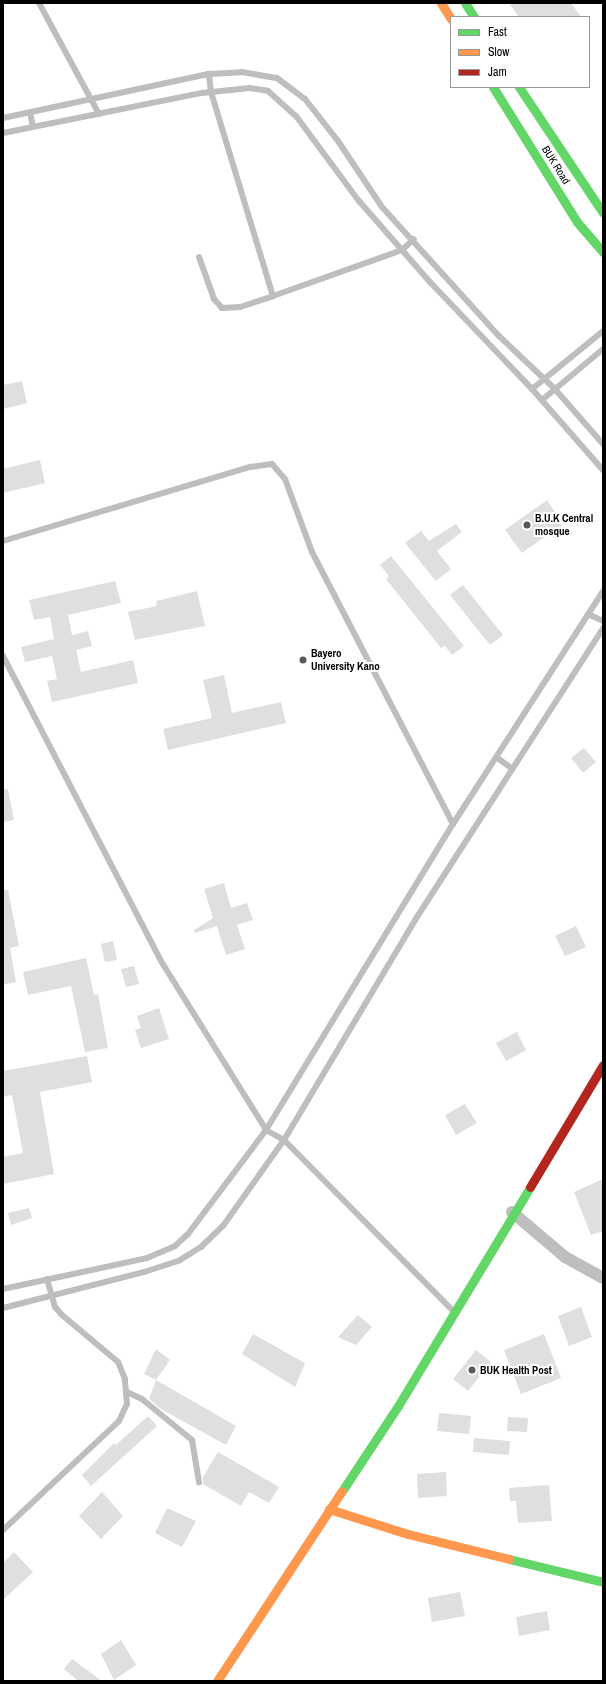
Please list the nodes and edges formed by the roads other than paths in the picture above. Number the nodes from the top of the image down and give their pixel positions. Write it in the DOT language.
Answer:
graph roads {
  1 [pos="39,3"];
  2 [pos="441,3"];
  3 [pos="465,3"];
  4 [pos="473,16"];
  5 [pos="450,18"];
  6 [pos="209,74"];
  7 [pos="494,88"];
  8 [pos="520,88"];
  9 [pos="211,92"];
  10 [pos="93,100"];
  11 [pos="30,112"];
  12 [pos="99,114"];
  13 [pos="3,118"];
  14 [pos="33,127"];
  15 [pos="3,133"];
  16 [pos="603,213"];
  17 [pos="414,239"];
  18 [pos="402,250"];
  19 [pos="603,252"];
  20 [pos="199,257"];
  21 [pos="273,296"];
  22 [pos="603,331"];
  23 [pos="603,350"];
  24 [pos="543,377"];
  25 [pos="532,388"];
  26 [pos="554,388"];
  27 [pos="542,400"];
  28 [pos="603,444"];
  29 [pos="603,470"];
  30 [pos="3,541"];
  31 [pos="603,591"];
  32 [pos="588,614"];
  33 [pos="603,621"];
  34 [pos="603,628"];
  35 [pos="3,656"];
  36 [pos="496,757"];
  37 [pos="511,768"];
  38 [pos="453,824"];
  39 [pos="603,1065"];
  40 [pos="266,1130"];
  41 [pos="284,1140"];
  42 [pos="512,1212"];
  43 [pos="603,1278"];
  44 [pos="47,1280"];
  45 [pos="3,1289"];
  46 [pos="51,1296"];
  47 [pos="3,1308"];
  48 [pos="454,1312"];
  49 [pos="128,1392"];
  50 [pos="199,1482"];
  51 [pos="329,1509"];
  52 [pos="3,1530"];
  53 [pos="603,1582"];
  54 [pos="217,1681"];
  1 -- 10 [label="lane"];
  2 -- 5 [label="street"];
  3 -- 4 [label="street"];
  6 -- 9 [label="lane"];
  6 -- 10 [label="lane"];
  6 -- 17 [label="lane"];
  7 -- 19 [label="street, BUK Road"];
  8 -- 16 [label="street, BUK Road"];
  9 -- 12 [label="lane"];
  9 -- 18 [label="lane"];
  9 -- 21 [label="lane"];
  10 -- 11 [label="lane"];
  10 -- 12 [label="lane"];
  11 -- 13 [label="lane"];
  11 -- 14 [label="lane"];
  12 -- 14 [label="lane"];
  14 -- 15 [label="lane"];
  17 -- 18 [label="lane"];
  17 -- 24 [label="lane"];
  18 -- 21 [label="lane"];
  18 -- 25 [label="lane"];
  20 -- 21 [label="lane"];
  22 -- 24 [label="lane"];
  23 -- 26 [label="lane"];
  24 -- 25 [label="lane"];
  24 -- 26 [label="lane"];
  25 -- 27 [label="lane"];
  26 -- 27 [label="lane"];
  26 -- 28 [label="lane"];
  27 -- 29 [label="lane"];
  30 -- 38 [label="lane"];
  31 -- 32 [label="lane"];
  32 -- 33 [label="lane"];
  32 -- 36 [label="lane"];
  34 -- 37 [label="lane"];
  35 -- 40 [label="lane"];
  36 -- 37 [label="lane"];
  36 -- 38 [label="lane"];
  37 -- 41 [label="lane"];
  38 -- 40 [label="lane"];
  39 -- 42 [label="street"];
  40 -- 41 [label="lane"];
  40 -- 44 [label="lane"];
  41 -- 46 [label="lane"];
  41 -- 48 [label="lane"];
  42 -- 43 [label="street"];
  42 -- 48 [label="street"];
  44 -- 45 [label="lane"];
  44 -- 46 [label="lane"];
  46 -- 47 [label="lane"];
  46 -- 49 [label="lane"];
  48 -- 51 [label="street"];
  49 -- 50 [label="lane"];
  49 -- 52 [label="lane"];
  51 -- 53 [label="street"];
  51 -- 54 [label="street"];
}
